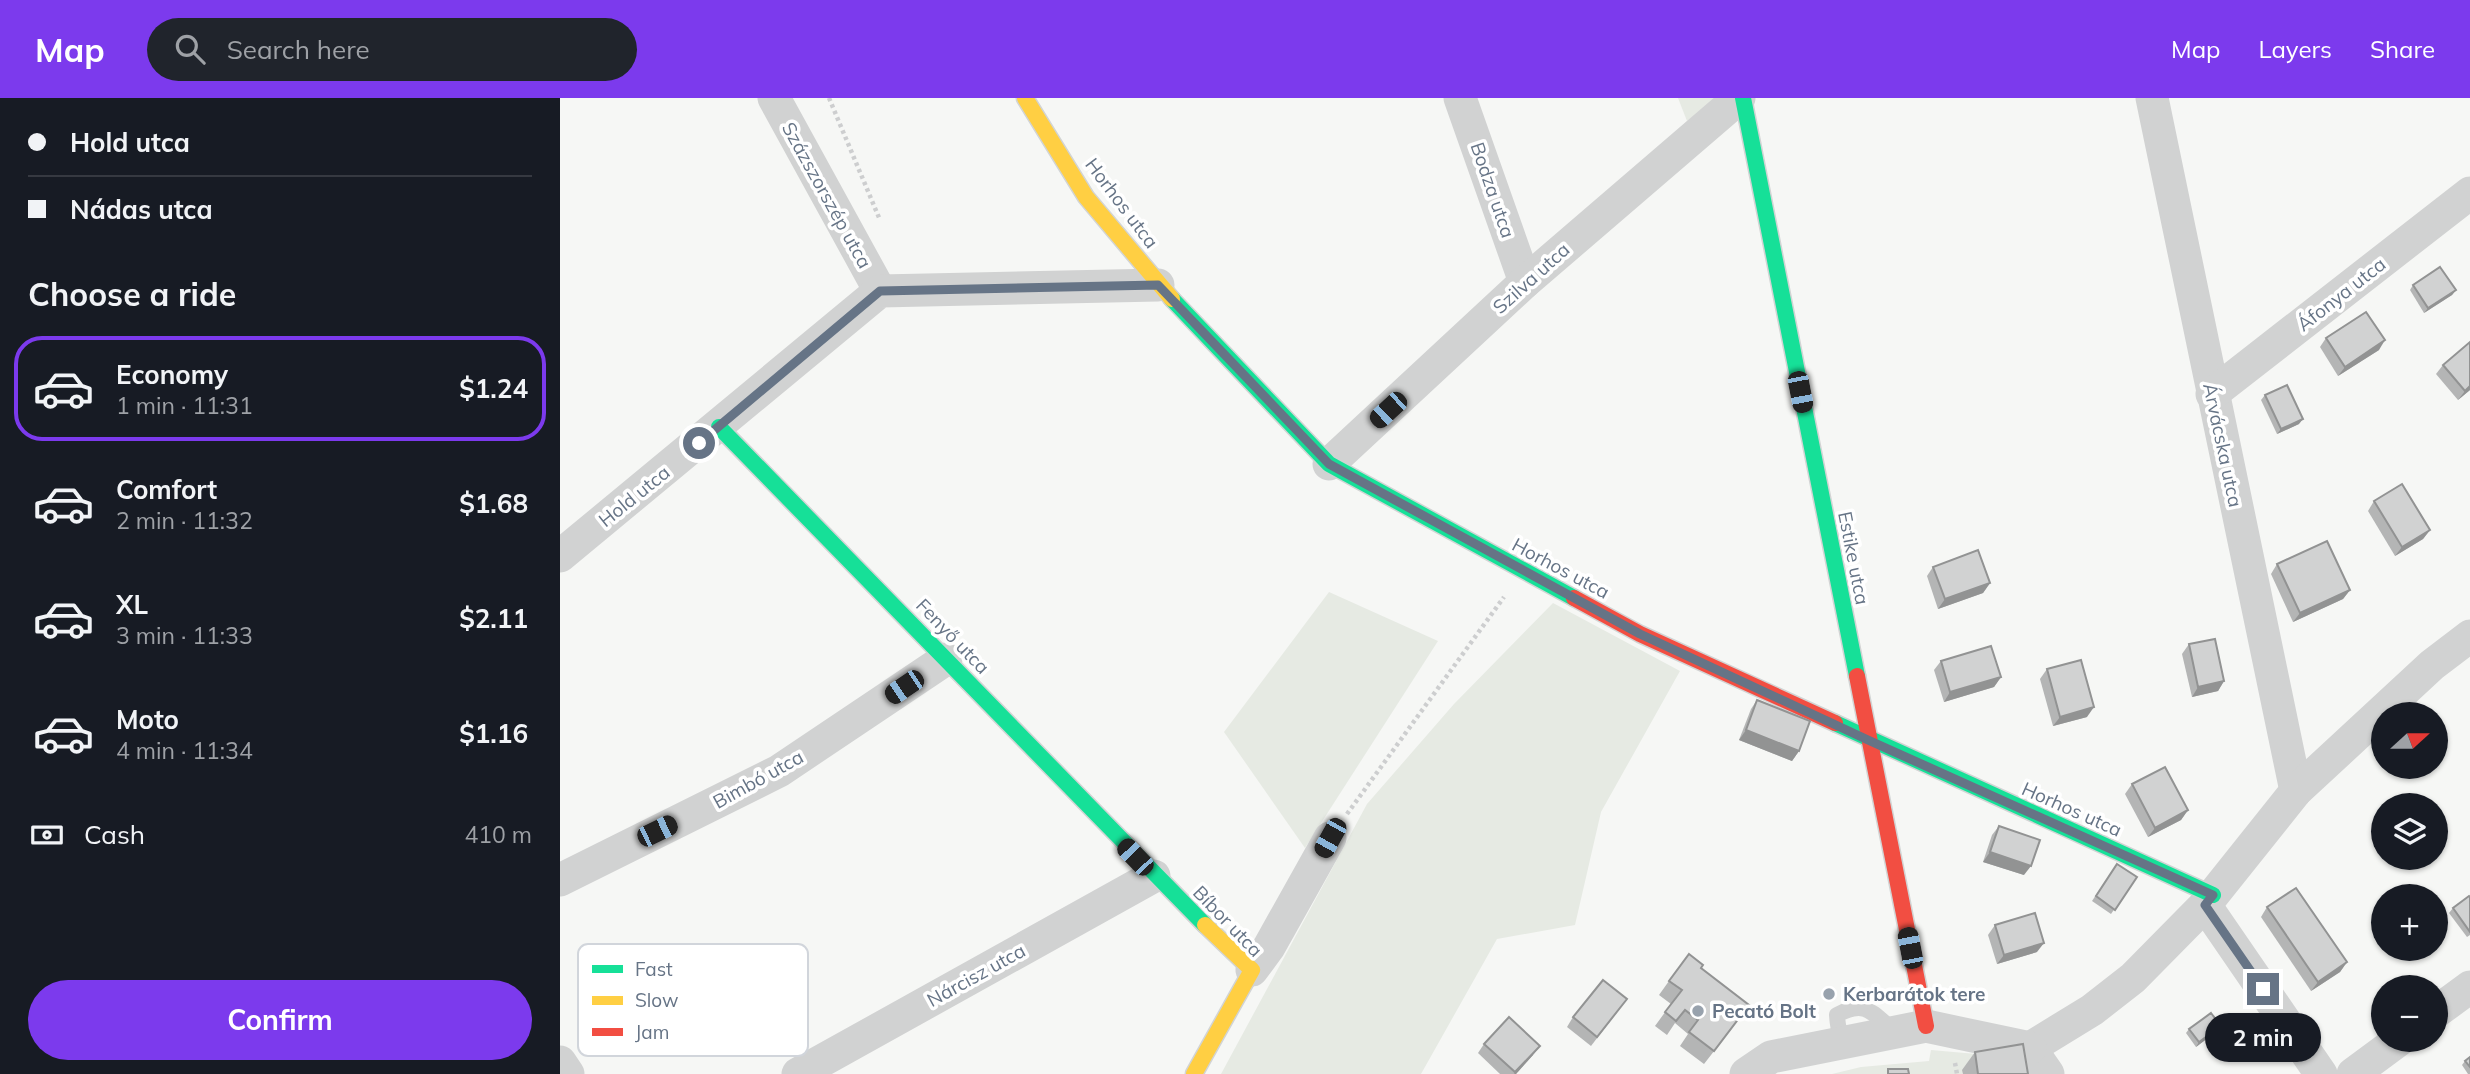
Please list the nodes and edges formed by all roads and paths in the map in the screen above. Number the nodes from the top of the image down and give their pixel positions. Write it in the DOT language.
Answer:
graph roads {
  1 [pos="774,98"];
  2 [pos="829,98"];
  3 [pos="1025,98"];
  4 [pos="1460,98"];
  5 [pos="1741,98"];
  6 [pos="2152,98"];
  7 [pos="2470,193"];
  8 [pos="883,226"];
  9 [pos="1525,282"];
  10 [pos="1158,285"];
  11 [pos="880,291"];
  12 [pos="2212,394"];
  13 [pos="719,427"];
  14 [pos="1329,464"];
  15 [pos="560,556"];
  16 [pos="1522,572"];
  17 [pos="2470,636"];
  18 [pos="946,659"];
  19 [pos="1868,740"];
  20 [pos="2296,791"];
  21 [pos="1330,838"];
  22 [pos="1154,876"];
  23 [pos="560,880"];
  24 [pos="2209,900"];
  25 [pos="1252,970"];
  26 [pos="2470,987"];
  27 [pos="2448,1003"];
  28 [pos="1911,1029"];
  29 [pos="2383,1052"];
  30 [pos="2039,1061"];
  31 [pos="560,1062"];
  32 [pos="1758,1066"];
  33 [pos="568,1074"];
  34 [pos="798,1074"];
  35 [pos="1194,1074"];
  36 [pos="2321,1074"];
  37 [pos="2353,1074"];
  1 -- 11 [label="street, Százszorszép utca"];
  2 -- 8 [label="path"];
  3 -- 10 [label="street, Horhos utca"];
  4 -- 9 [label="street, Bodza utca"];
  5 -- 9 [label="street, Szilva utca"];
  5 -- 19 [label="street, Estike utca"];
  6 -- 12 [label="street, Árvácska utca"];
  7 -- 12 [label="street, Áfonya utca"];
  9 -- 14 [label="street, Szilva utca"];
  10 -- 11 [label="street"];
  10 -- 14 [label="street, Horhos utca"];
  11 -- 13 [label="street, Hold utca"];
  12 -- 20 [label="street, Árvácska utca"];
  13 -- 15 [label="street, Hold utca"];
  13 -- 18 [label="street, Fenyő utca"];
  14 -- 16 [label="street, Horhos utca"];
  16 -- 19 [label="street, Horhos utca"];
  16 -- 21 [label="path"];
  17 -- 20 [label="street"];
  18 -- 22 [label="street, Fenyő utca"];
  18 -- 23 [label="street, Bimbó utca"];
  19 -- 24 [label="street, Horhos utca"];
  19 -- 28 [label="street, Estike utca"];
  20 -- 24 [label="street"];
  21 -- 25 [label="street"];
  22 -- 25 [label="street, Bíbor utca"];
  22 -- 34 [label="street, Nárcisz utca"];
  24 -- 30 [label="street"];
  24 -- 36 [label="street"];
  25 -- 35 [label="street, Bíbor utca"];
  26 -- 27 [label="street"];
  28 -- 30 [label="street"];
  28 -- 32 [label="street"];
  29 -- 37 [label="street"];
  31 -- 33 [label="street"];
}
